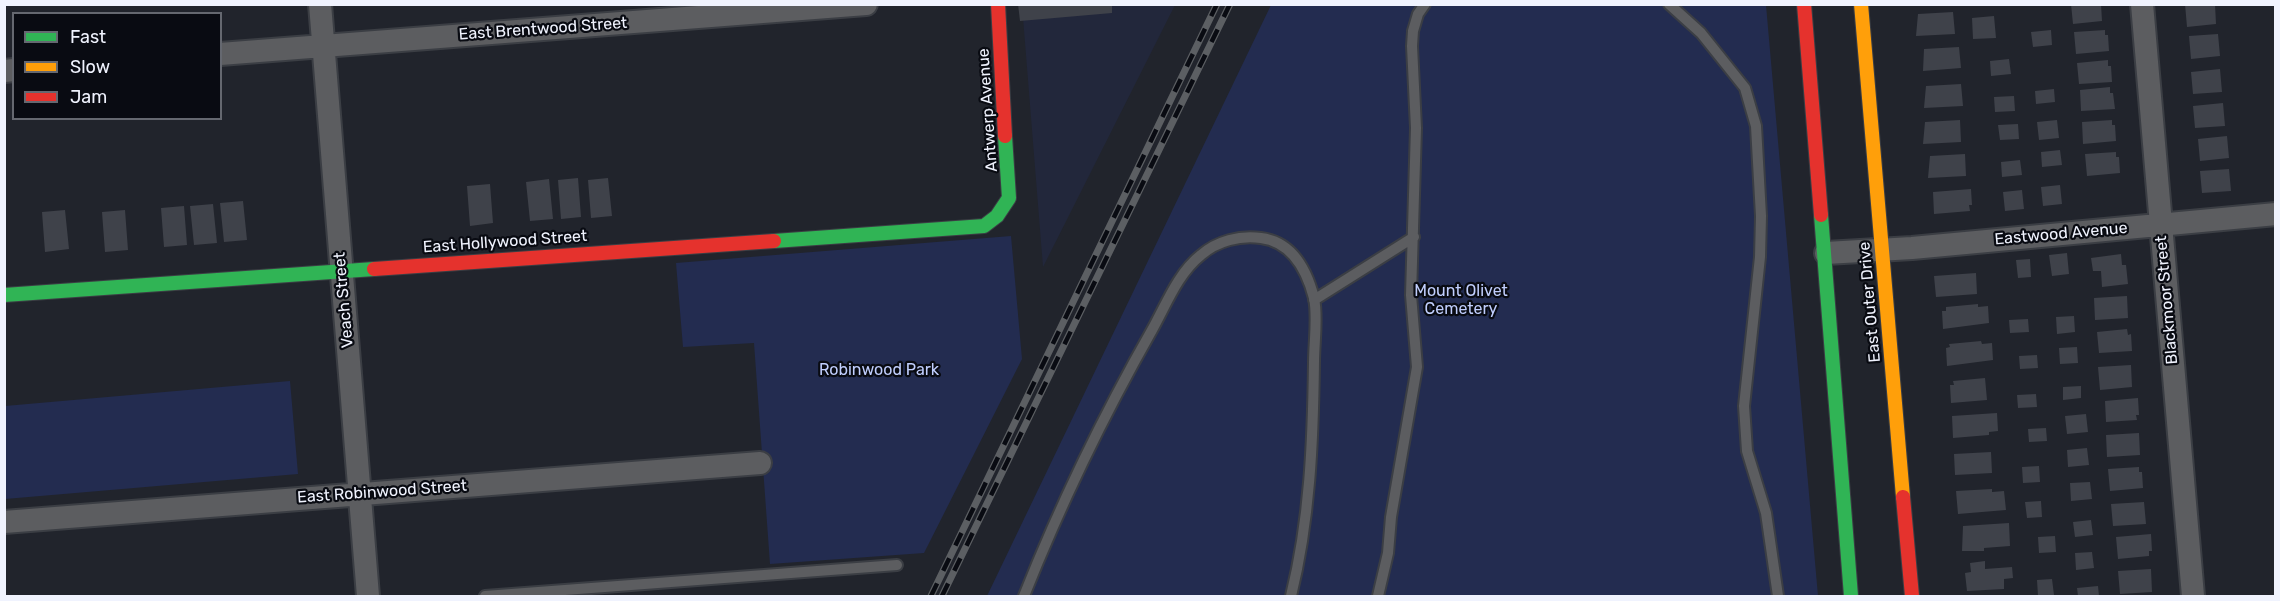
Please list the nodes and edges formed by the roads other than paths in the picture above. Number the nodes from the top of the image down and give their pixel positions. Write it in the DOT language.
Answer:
graph roads {
  1 [pos="320,4"];
  2 [pos="866,4"];
  3 [pos="998,4"];
  4 [pos="1425,4"];
  5 [pos="1669,4"];
  6 [pos="1804,4"];
  7 [pos="1861,4"];
  8 [pos="2142,4"];
  9 [pos="324,46"];
  10 [pos="222,54"];
  11 [pos="1002,210"];
  12 [pos="2276,214"];
  13 [pos="2161,225"];
  14 [pos="1414,237"];
  15 [pos="1882,249"];
  16 [pos="1826,253"];
  17 [pos="342,270"];
  18 [pos="4,296"];
  19 [pos="1314,300"];
  20 [pos="760,463"];
  21 [pos="360,494"];
  22 [pos="4,522"];
  23 [pos="897,565"];
  24 [pos="368,597"];
  25 [pos="485,597"];
  26 [pos="1024,597"];
  27 [pos="1291,597"];
  28 [pos="1378,597"];
  29 [pos="1778,597"];
  30 [pos="1851,597"];
  31 [pos="1912,597"];
  32 [pos="2193,597"];
  1 -- 9 [label="street, Veach Street"];
  2 -- 9 [label="street, East Brentwood Street"];
  3 -- 11 [label="street, Antwerp Avenue"];
  4 -- 14 [label="lane"];
  5 -- 29 [label="lane"];
  6 -- 16 [label="street"];
  7 -- 15 [label="street, East Outer Drive"];
  8 -- 13 [label="street, Blackmoor Street"];
  9 -- 10 [label="street, East Brentwood Street"];
  9 -- 17 [label="street, Veach Street"];
  11 -- 17 [label="street, East Hollywood Street"];
  12 -- 13 [label="street, Eastwood Avenue"];
  13 -- 15 [label="street, Eastwood Avenue"];
  13 -- 32 [label="street, Blackmoor Street"];
  14 -- 19 [label="lane"];
  14 -- 28 [label="lane"];
  15 -- 16 [label="street, Eastwood Avenue"];
  15 -- 31 [label="street, East Outer Drive"];
  16 -- 30 [label="street"];
  17 -- 18 [label="street, East Hollywood Street"];
  17 -- 21 [label="street, Veach Street"];
  19 -- 26 [label="lane"];
  19 -- 27 [label="lane"];
  20 -- 21 [label="street, East Robinwood Street"];
  21 -- 22 [label="street, East Robinwood Street"];
  21 -- 24 [label="street, Veach Street"];
  23 -- 25 [label="lane"];
}
